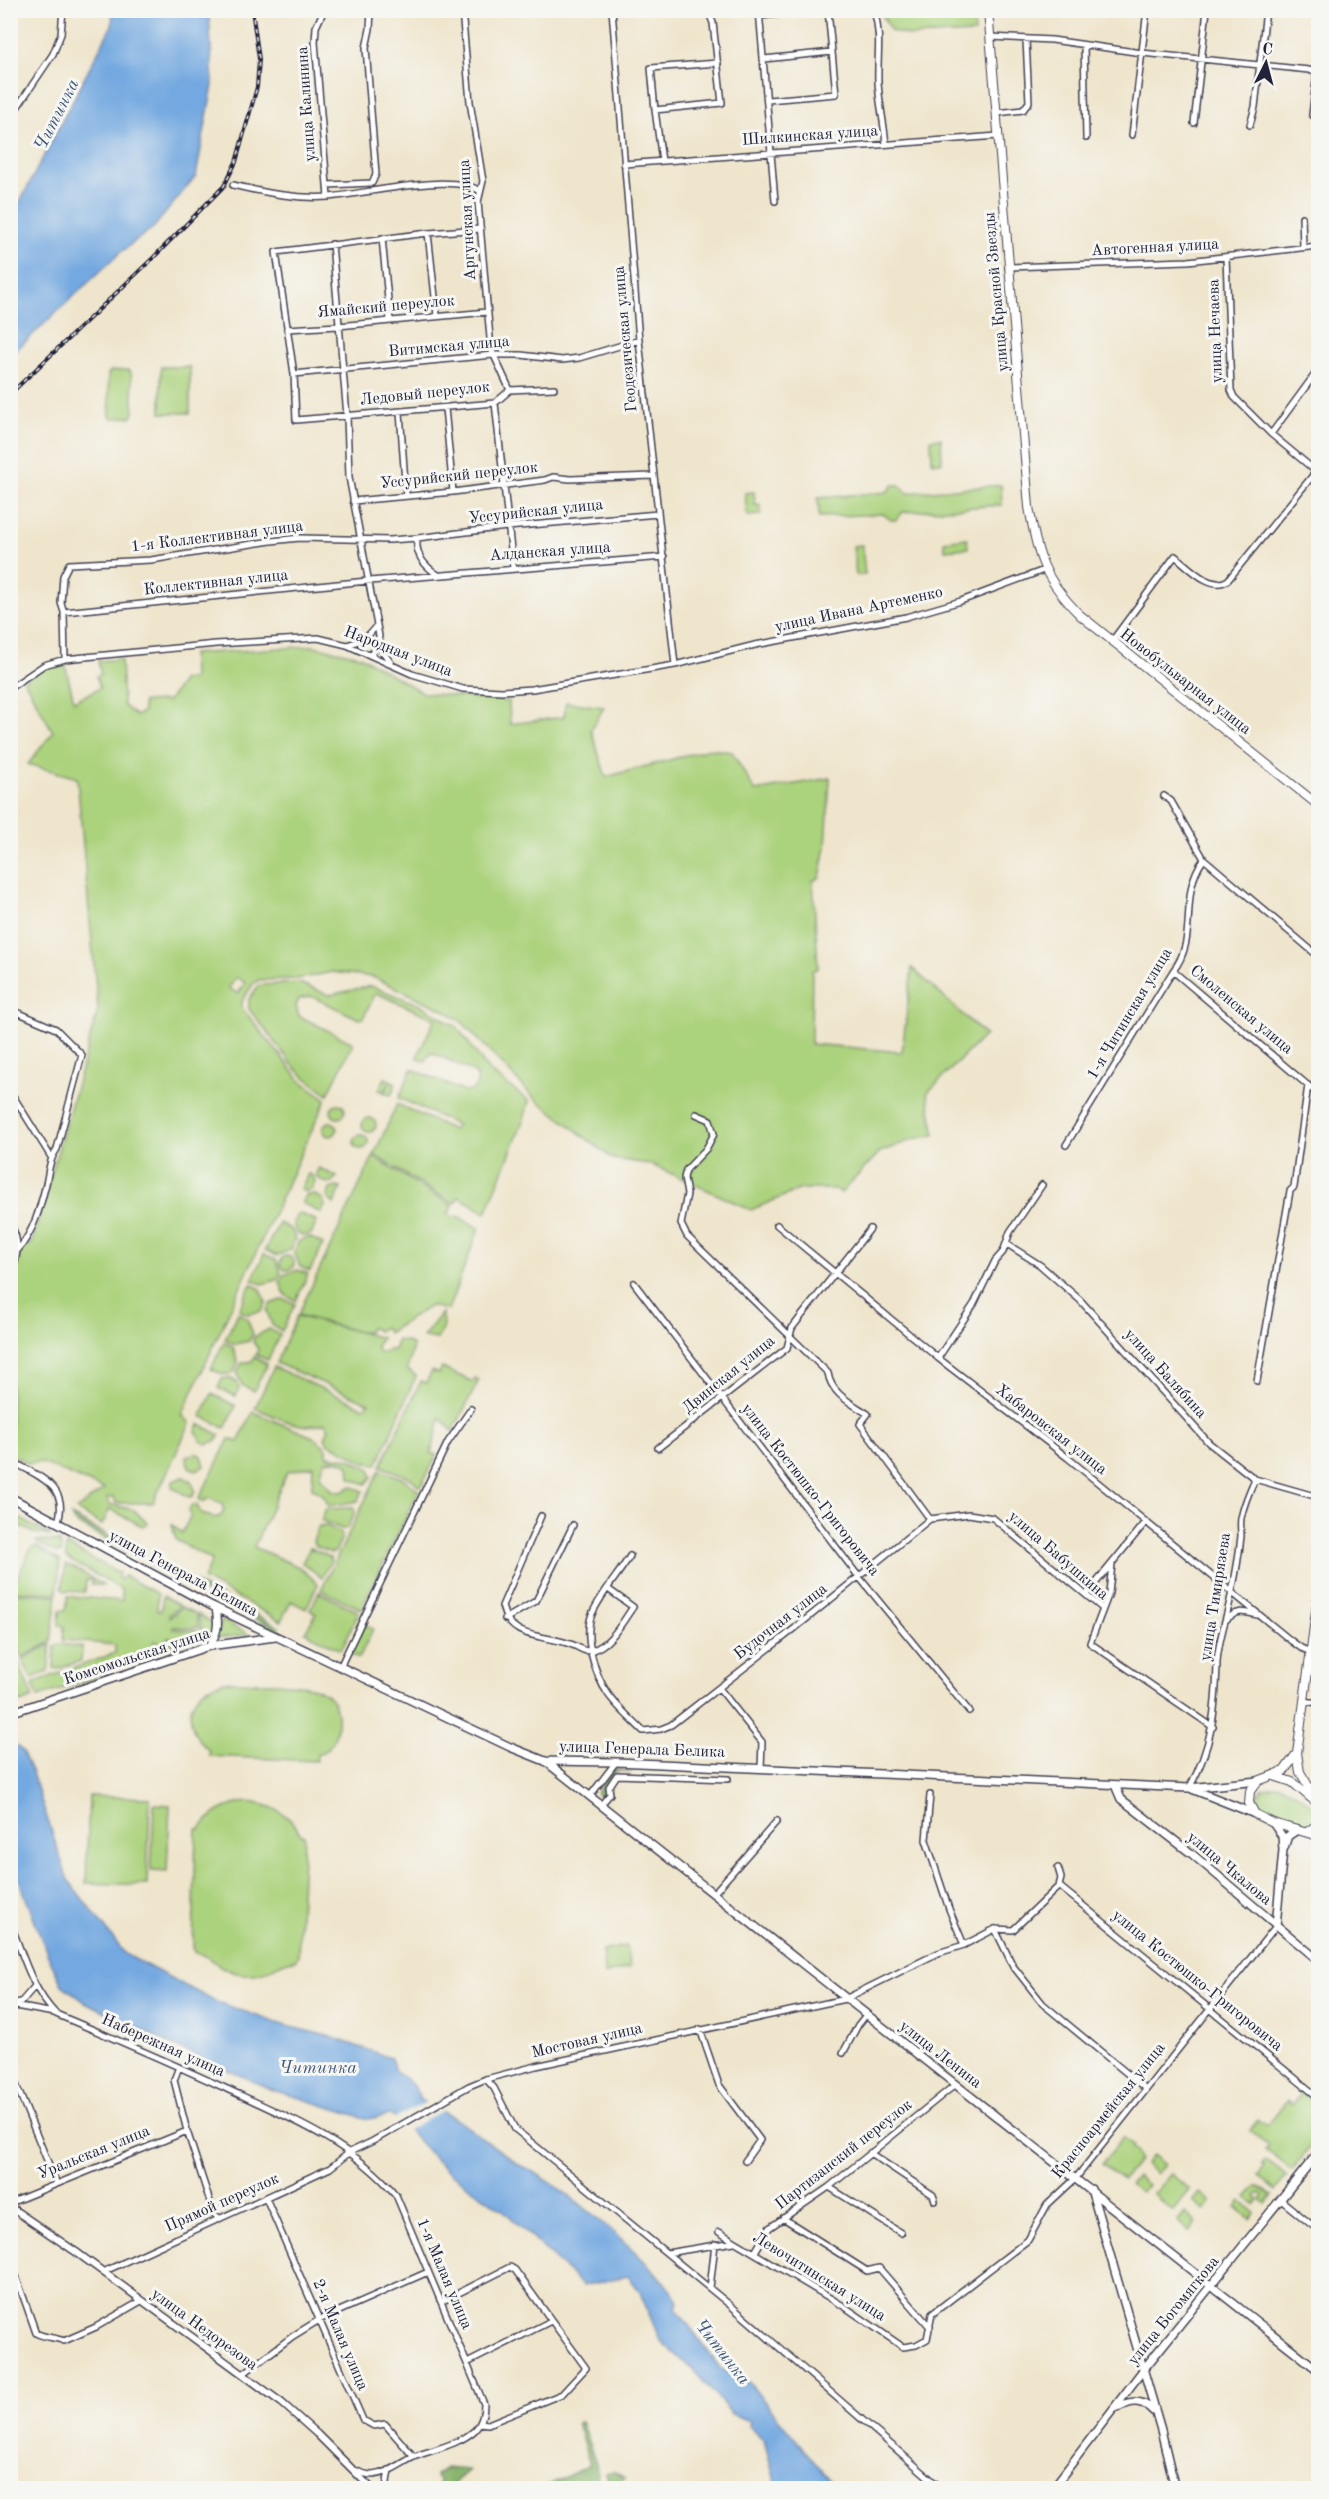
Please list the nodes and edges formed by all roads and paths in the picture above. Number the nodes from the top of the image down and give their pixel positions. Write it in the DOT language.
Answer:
graph roads {
  1 [pos="63,10"];
  2 [pos="324,10"];
  3 [pos="371,10"];
  4 [pos="462,10"];
  5 [pos="612,10"];
  6 [pos="708,10"];
  7 [pos="818,10"];
  8 [pos="828,10"];
  9 [pos="874,10"];
  10 [pos="988,10"];
  11 [pos="1147,10"];
  12 [pos="1207,10"];
  13 [pos="1266,10"];
  14 [pos="759,13"];
  15 [pos="991,37"];
  16 [pos="1026,39"];
  17 [pos="1084,45"];
  18 [pos="832,52"];
  19 [pos="1142,53"];
  20 [pos="764,59"];
  21 [pos="1201,59"];
  22 [pos="718,63"];
  23 [pos="1260,65"];
  24 [pos="1318,65"];
  25 [pos="1317,73"];
  26 [pos="768,100"];
  27 [pos="655,110"];
  28 [pos="997,113"];
  29 [pos="1312,115"];
  30 [pos="10,118"];
  31 [pos="1194,123"];
  32 [pos="1250,125"];
  33 [pos="1132,135"];
  34 [pos="998,136"];
  35 [pos="1086,138"];
  36 [pos="886,144"];
  37 [pos="772,153"];
  38 [pos="662,161"];
  39 [pos="624,164"];
  40 [pos="234,185"];
  41 [pos="327,185"];
  42 [pos="480,191"];
  43 [pos="328,197"];
  44 [pos="775,201"];
  45 [pos="1302,217"];
  46 [pos="480,229"];
  47 [pos="428,233"];
  48 [pos="382,238"];
  49 [pos="332,244"];
  50 [pos="1318,246"];
  51 [pos="1303,247"];
  52 [pos="1226,257"];
  53 [pos="1008,267"];
  54 [pos="487,312"];
  55 [pos="437,315"];
  56 [pos="390,320"];
  57 [pos="338,326"];
  58 [pos="288,328"];
  59 [pos="639,340"];
  60 [pos="493,355"];
  61 [pos="1318,369"];
  62 [pos="342,370"];
  63 [pos="294,374"];
  64 [pos="554,388"];
  65 [pos="510,390"];
  66 [pos="495,403"];
  67 [pos="445,408"];
  68 [pos="400,412"];
  69 [pos="346,416"];
  70 [pos="1271,434"];
  71 [pos="1318,472"];
  72 [pos="652,476"];
  73 [pos="503,486"];
  74 [pos="453,492"];
  75 [pos="406,496"];
  76 [pos="353,501"];
  77 [pos="658,514"];
  78 [pos="507,527"];
  79 [pos="417,538"];
  80 [pos="361,539"];
  81 [pos="664,557"];
  82 [pos="513,568"];
  83 [pos="1044,570"];
  84 [pos="438,575"];
  85 [pos="370,582"];
  86 [pos="64,612"];
  87 [pos="377,625"];
  88 [pos="379,636"];
  89 [pos="1112,641"];
  90 [pos="347,645"];
  91 [pos="371,655"];
  92 [pos="65,659"];
  93 [pos="675,665"];
  94 [pos="394,667"];
  95 [pos="10,688"];
  96 [pos="1164,796"];
  97 [pos="1318,805"];
  98 [pos="1204,859"];
  99 [pos="1318,956"];
  100 [pos="1173,971"];
  101 [pos="10,1009"];
  102 [pos="1308,1085"];
  103 [pos="10,1091"];
  104 [pos="1318,1094"];
  105 [pos="696,1114"];
  106 [pos="1066,1145"];
  107 [pos="51,1157"];
  108 [pos="1042,1185"];
  109 [pos="10,1224"];
  110 [pos="777,1225"];
  111 [pos="870,1229"];
  112 [pos="1007,1244"];
  113 [pos="18,1250"];
  114 [pos="834,1274"];
  115 [pos="10,1280"];
  116 [pos="634,1283"];
  117 [pos="790,1338"];
  118 [pos="938,1358"];
  119 [pos="1257,1381"];
  120 [pos="722,1398"];
  121 [pos="471,1409"];
  122 [pos="658,1448"];
  123 [pos="10,1460"];
  124 [pos="1255,1479"];
  125 [pos="10,1497"];
  126 [pos="1318,1497"];
  127 [pos="540,1516"];
  128 [pos="930,1519"];
  129 [pos="58,1522"];
  130 [pos="1145,1523"];
  131 [pos="573,1525"];
  132 [pos="630,1556"];
  133 [pos="1112,1563"];
  134 [pos="859,1577"];
  135 [pos="608,1589"];
  136 [pos="1086,1594"];
  137 [pos="1232,1594"];
  138 [pos="1318,1597"];
  139 [pos="216,1608"];
  140 [pos="1103,1608"];
  141 [pos="1260,1616"];
  142 [pos="505,1619"];
  143 [pos="1224,1622"];
  144 [pos="275,1637"];
  145 [pos="209,1646"];
  146 [pos="592,1650"];
  147 [pos="1311,1652"];
  148 [pos="340,1666"];
  149 [pos="719,1688"];
  150 [pos="1304,1701"];
  151 [pos="1318,1703"];
  152 [pos="969,1711"];
  153 [pos="10,1713"];
  154 [pos="1213,1727"];
  155 [pos="1297,1753"];
  156 [pos="545,1761"];
  157 [pos="616,1761"];
  158 [pos="761,1768"];
  159 [pos="1273,1776"];
  160 [pos="728,1779"];
  161 [pos="1258,1780"];
  162 [pos="1115,1785"];
  163 [pos="1190,1788"];
  164 [pos="930,1795"];
  165 [pos="590,1796"];
  166 [pos="1318,1803"];
  167 [pos="601,1804"];
  168 [pos="1255,1814"];
  169 [pos="777,1821"];
  170 [pos="1273,1823"];
  171 [pos="1318,1824"];
  172 [pos="1297,1830"];
  173 [pos="1307,1832"];
  174 [pos="1318,1836"];
  175 [pos="1283,1850"];
  176 [pos="1058,1868"];
  177 [pos="1059,1886"];
  178 [pos="713,1894"];
  179 [pos="10,1923"];
  180 [pos="1276,1926"];
  181 [pos="995,1929"];
  182 [pos="964,1945"];
  183 [pos="1318,1960"];
  184 [pos="35,1986"];
  185 [pos="845,1999"];
  186 [pos="10,2005"];
  187 [pos="1210,2007"];
  188 [pos="56,2013"];
  189 [pos="866,2015"];
  190 [pos="700,2029"];
  191 [pos="843,2053"];
  192 [pos="179,2067"];
  193 [pos="10,2070"];
  194 [pos="486,2079"];
  195 [pos="956,2084"];
  196 [pos="1146,2088"];
  197 [pos="1318,2097"];
  198 [pos="187,2131"];
  199 [pos="350,2152"];
  200 [pos="870,2153"];
  201 [pos="1318,2153"];
  202 [pos="745,2160"];
  203 [pos="1076,2178"];
  204 [pos="56,2182"];
  205 [pos="829,2187"];
  206 [pos="1091,2190"];
  207 [pos="266,2198"];
  208 [pos="1281,2200"];
  209 [pos="935,2201"];
  210 [pos="10,2203"];
  211 [pos="10,2207"];
  212 [pos="219,2218"];
  213 [pos="783,2218"];
  214 [pos="1318,2230"];
  215 [pos="719,2232"];
  216 [pos="901,2233"];
  217 [pos="734,2241"];
  218 [pos="715,2244"];
  219 [pos="755,2252"];
  220 [pos="667,2253"];
  221 [pos="10,2259"];
  222 [pos="103,2272"];
  223 [pos="428,2272"];
  224 [pos="1213,2286"];
  225 [pos="710,2288"];
  226 [pos="141,2301"];
  227 [pos="441,2302"];
  228 [pos="319,2320"];
  229 [pos="551,2321"];
  230 [pos="930,2327"];
  231 [pos="903,2348"];
  232 [pos="467,2363"];
  233 [pos="1143,2370"];
  234 [pos="1318,2370"];
  235 [pos="243,2374"];
  236 [pos="1113,2409"];
  237 [pos="1155,2413"];
  238 [pos="480,2423"];
  239 [pos="414,2457"];
  240 [pos="348,2466"];
  241 [pos="389,2470"];
  242 [pos="371,2488"];
  243 [pos="386,2488"];
  244 [pos="941,2488"];
  245 [pos="1053,2488"];
  246 [pos="1175,2488"];
  1 -- 30 [label="street"];
  2 -- 41 [label="street, улица Калинина"];
  3 -- 41 [label="street"];
  4 -- 42 [label="street, Аргунская улица"];
  5 -- 39 [label="street, Геодезическая улица"];
  6 -- 22 [label="street"];
  7 -- 14 [label="street"];
  8 -- 18 [label="street"];
  9 -- 36 [label="street"];
  10 -- 15 [label="main road, улица Красной Звезды"];
  11 -- 19 [label="street"];
  12 -- 21 [label="street"];
  13 -- 23 [label="street"];
  14 -- 20 [label="street"];
  15 -- 16 [label="street"];
  15 -- 28 [label="main road, улица Красной Звезды"];
  16 -- 17 [label="street"];
  16 -- 28 [label="street"];
  17 -- 19 [label="street"];
  17 -- 35 [label="street"];
  18 -- 20 [label="street"];
  18 -- 26 [label="street"];
  19 -- 21 [label="street"];
  19 -- 33 [label="street"];
  20 -- 26 [label="street"];
  21 -- 23 [label="street"];
  21 -- 31 [label="street"];
  22 -- 27 [label="street"];
  22 -- 27 [label="street"];
  23 -- 25 [label="street"];
  23 -- 32 [label="street"];
  24 -- 25 [label="street"];
  25 -- 29 [label="street"];
  26 -- 37 [label="street"];
  27 -- 38 [label="street"];
  28 -- 34 [label="main road, улица Красной Звезды"];
  34 -- 36 [label="street, Шилкинская улица"];
  34 -- 53 [label="main road, улица Красной Звезды"];
  36 -- 37 [label="street, Шилкинская улица"];
  37 -- 38 [label="street, Шилкинская улица"];
  37 -- 44 [label="street"];
  38 -- 39 [label="street, Шилкинская улица"];
  39 -- 59 [label="street, Геодезическая улица"];
  40 -- 43 [label="street"];
  41 -- 43 [label="street, улица Калинина"];
  42 -- 43 [label="street"];
  42 -- 46 [label="street, Аргунская улица"];
  45 -- 51 [label="street"];
  46 -- 47 [label="street"];
  46 -- 54 [label="street, Аргунская улица"];
  47 -- 48 [label="street"];
  47 -- 55 [label="street"];
  48 -- 49 [label="street"];
  48 -- 56 [label="street"];
  49 -- 57 [label="street"];
  49 -- 58 [label="street"];
  50 -- 51 [label="street, Автогенная улица"];
  51 -- 52 [label="street, Автогенная улица"];
  52 -- 53 [label="street, Автогенная улица"];
  52 -- 70 [label="street, улица Нечаева"];
  53 -- 83 [label="main road, улица Красной Звезды"];
  54 -- 55 [label="street, Ямайский переулок"];
  54 -- 60 [label="street, Аргунская улица"];
  55 -- 56 [label="street, Ямайский переулок"];
  56 -- 57 [label="street, Ямайский переулок"];
  57 -- 58 [label="street, Ямайский переулок"];
  57 -- 62 [label="street"];
  58 -- 63 [label="street"];
  59 -- 60 [label="street, Витимская улица"];
  59 -- 72 [label="street, Геодезическая улица"];
  60 -- 62 [label="street, Витимская улица"];
  60 -- 65 [label="street, Аргунская улица"];
  61 -- 70 [label="street"];
  62 -- 63 [label="street, Витимская улица"];
  62 -- 69 [label="street"];
  63 -- 69 [label="street, Ледовый переулок"];
  64 -- 65 [label="street, Ледовый переулок"];
  65 -- 66 [label="street, Ледовый переулок"];
  66 -- 67 [label="street, Ледовый переулок"];
  66 -- 73 [label="street"];
  67 -- 68 [label="street, Ледовый переулок"];
  67 -- 74 [label="street"];
  68 -- 69 [label="street, Ледовый переулок"];
  68 -- 75 [label="street"];
  69 -- 76 [label="street"];
  70 -- 71 [label="street, улица Нечаева"];
  71 -- 89 [label="street"];
  72 -- 73 [label="street, Уссурийский переулок"];
  72 -- 77 [label="street, Геодезическая улица"];
  73 -- 74 [label="street, Уссурийский переулок"];
  73 -- 78 [label="street"];
  74 -- 75 [label="street, Уссурийский переулок"];
  75 -- 76 [label="street, Уссурийский переулок"];
  76 -- 80 [label="street"];
  77 -- 78 [label="street, Уссурийская улица"];
  77 -- 81 [label="street, Геодезическая улица"];
  78 -- 79 [label="street, Уссурийская улица"];
  78 -- 82 [label="street"];
  79 -- 80 [label="street, Уссурийская улица"];
  79 -- 84 [label="street"];
  80 -- 85 [label="street"];
  80 -- 86 [label="street, 1-я Коллективная улица"];
  81 -- 82 [label="street, Алданская улица"];
  81 -- 93 [label="street, Геодезическая улица"];
  82 -- 84 [label="street, Алданская улица"];
  83 -- 89 [label="main road, Новобульварная улица"];
  83 -- 93 [label="street, улица Ивана Артеменко"];
  84 -- 85 [label="street, Алданская улица"];
  85 -- 86 [label="street, Коллективная улица"];
  85 -- 87 [label="street"];
  86 -- 92 [label="street"];
  87 -- 88 [label="street"];
  87 -- 90 [label="street"];
  88 -- 91 [label="street"];
  88 -- 94 [label="street"];
  89 -- 97 [label="main road, Новобульварная улица"];
  90 -- 91 [label="street, Народная улица"];
  90 -- 92 [label="street, Народная улица"];
  91 -- 94 [label="street, Народная улица"];
  92 -- 95 [label="street, Народная улица"];
  93 -- 94 [label="street, Народная улица"];
  96 -- 98 [label="street"];
  98 -- 99 [label="street"];
  98 -- 100 [label="street, 1-я Читинская улица"];
  100 -- 102 [label="street, Смоленская улица"];
  100 -- 106 [label="street, 1-я Читинская улица"];
  101 -- 107 [label="street"];
  102 -- 104 [label="street, Смоленская улица"];
  102 -- 119 [label="street"];
  103 -- 107 [label="street"];
  105 -- 117 [label="street"];
  107 -- 113 [label="street"];
  108 -- 112 [label="street"];
  109 -- 113 [label="street"];
  110 -- 114 [label="street, Хабаровская улица"];
  111 -- 114 [label="street, Двинская улица"];
  112 -- 118 [label="street"];
  112 -- 124 [label="street, улица Балябина"];
  113 -- 115 [label="street"];
  114 -- 117 [label="street, Двинская улица"];
  114 -- 118 [label="street, Хабаровская улица"];
  116 -- 120 [label="street, улица Костюшко-Григоровича"];
  117 -- 120 [label="street, Двинская улица"];
  117 -- 128 [label="street"];
  118 -- 130 [label="street, Хабаровская улица"];
  120 -- 122 [label="street, Двинская улица"];
  120 -- 134 [label="street, улица Костюшко-Григоровича"];
  121 -- 148 [label="street"];
  123 -- 129 [label="street"];
  124 -- 126 [label="street, улица Балябина"];
  124 -- 137 [label="street, улица Тимирязева"];
  125 -- 129 [label="main road, улица Генерала Белика"];
  127 -- 142 [label="street"];
  128 -- 134 [label="street, Будочная улица"];
  128 -- 136 [label="street, улица Бабушкина"];
  129 -- 139 [label="main road, улица Генерала Белика"];
  130 -- 133 [label="street"];
  130 -- 137 [label="street, Хабаровская улица"];
  131 -- 142 [label="street"];
  132 -- 135 [label="street"];
  133 -- 136 [label="street"];
  133 -- 140 [label="street"];
  134 -- 149 [label="street, Будочная улица"];
  134 -- 152 [label="street, улица Костюшко-Григоровича"];
  135 -- 146 [label="street"];
  135 -- 146 [label="street"];
  136 -- 140 [label="street, улица Бабушкина"];
  137 -- 141 [label="street, Хабаровская улица"];
  137 -- 143 [label="street, улица Тимирязева"];
  138 -- 147 [label="main road"];
  139 -- 144 [label="main road, улица Генерала Белика"];
  139 -- 145 [label="main road"];
  140 -- 154 [label="street, улица Бабушкина"];
  141 -- 143 [label="street"];
  141 -- 147 [label="street, Хабаровская улица"];
  142 -- 146 [label="street"];
  143 -- 154 [label="street, улица Тимирязева"];
  144 -- 145 [label="main road, Комсомольская улица"];
  144 -- 148 [label="main road, улица Генерала Белика"];
  145 -- 153 [label="main road, Комсомольская улица"];
  146 -- 149 [label="street, Будочная улица"];
  147 -- 150 [label="main road"];
  148 -- 156 [label="main road, улица Генерала Белика"];
  149 -- 158 [label="street"];
  150 -- 151 [label="street"];
  150 -- 155 [label="main road"];
  154 -- 163 [label="street, улица Тимирязева"];
  155 -- 159 [label="main road"];
  155 -- 166 [label="main road"];
  156 -- 157 [label="main road, улица Генерала Белика"];
  156 -- 165 [label="main road, улица Ленина"];
  157 -- 158 [label="main road, улица Генерала Белика"];
  157 -- 165 [label="street"];
  158 -- 162 [label="main road, улица Генерала Белика"];
  159 -- 161 [label="main road"];
  159 -- 166 [label="main road"];
  160 -- 167 [label="street"];
  161 -- 163 [label="main road"];
  161 -- 168 [label="main road"];
  162 -- 163 [label="main road, улица Генерала Белика"];
  162 -- 180 [label="main road, улица Чкалова"];
  163 -- 168 [label="main road"];
  164 -- 182 [label="street"];
  165 -- 167 [label="main road, улица Ленина"];
  167 -- 178 [label="main road, улица Ленина"];
  168 -- 170 [label="main road"];
  169 -- 178 [label="street"];
  170 -- 172 [label="main road"];
  170 -- 175 [label="main road"];
  171 -- 173 [label="main road"];
  172 -- 173 [label="main road"];
  172 -- 175 [label="main road"];
  173 -- 174 [label="main road"];
  175 -- 180 [label="main road"];
  176 -- 177 [label="street"];
  177 -- 181 [label="street, Мостовая улица"];
  177 -- 187 [label="street, улица Костюшко-Григоровича"];
  178 -- 185 [label="main road, улица Ленина"];
  179 -- 184 [label="street, Набережная улица"];
  180 -- 183 [label="main road, улица Чкалова"];
  180 -- 187 [label="street, Красноармейская улица"];
  181 -- 182 [label="street, Мостовая улица"];
  181 -- 196 [label="street"];
  182 -- 185 [label="street, Мостовая улица"];
  184 -- 186 [label="street"];
  184 -- 188 [label="street, Набережная улица"];
  185 -- 189 [label="main road, улица Ленина"];
  185 -- 190 [label="street, Мостовая улица"];
  186 -- 188 [label="street"];
  187 -- 196 [label="street, Красноармейская улица"];
  187 -- 197 [label="street, улица Костюшко-Григоровича"];
  188 -- 192 [label="street, Набережная улица"];
  189 -- 191 [label="street"];
  189 -- 195 [label="main road, улица Ленина"];
  190 -- 194 [label="street, Мостовая улица"];
  190 -- 202 [label="street"];
  192 -- 198 [label="street"];
  192 -- 199 [label="street, Набережная улица"];
  193 -- 204 [label="street"];
  194 -- 199 [label="street, Мостовая улица"];
  194 -- 220 [label="street"];
  195 -- 200 [label="street, Партизанский переулок"];
  195 -- 203 [label="main road, улица Ленина"];
  196 -- 203 [label="street, Красноармейская улица"];
  198 -- 204 [label="street, Уральская улица"];
  198 -- 212 [label="street"];
  199 -- 207 [label="street, Прямой переулок"];
  199 -- 223 [label="street, 1-я Малая улица"];
  200 -- 205 [label="street, Партизанский переулок"];
  200 -- 209 [label="street"];
  201 -- 208 [label="main road, улица Богомягкова"];
  203 -- 206 [label="main road, улица Ленина"];
  203 -- 230 [label="street, Красноармейская улица"];
  204 -- 210 [label="street, Уральская улица"];
  205 -- 213 [label="street, Партизанский переулок"];
  205 -- 216 [label="street"];
  206 -- 224 [label="main road, улица Ленина"];
  206 -- 233 [label="main road"];
  207 -- 212 [label="street, Прямой переулок"];
  207 -- 228 [label="street, 2-я Малая улица"];
  208 -- 214 [label="street"];
  208 -- 224 [label="main road, улица Богомягкова"];
  211 -- 222 [label="street, улица Недорезова"];
  212 -- 222 [label="street, Прямой переулок"];
  213 -- 219 [label="street, Партизанский переулок"];
  213 -- 230 [label="street"];
  215 -- 217 [label="street, Левочитинская улица"];
  217 -- 218 [label="street"];
  217 -- 219 [label="street, Левочитинская улица"];
  218 -- 220 [label="street"];
  218 -- 225 [label="street"];
  219 -- 231 [label="street, Левочитинская улица"];
  220 -- 225 [label="street"];
  221 -- 226 [label="street"];
  222 -- 226 [label="street, улица Недорезова"];
  223 -- 227 [label="street, 1-я Малая улица"];
  223 -- 228 [label="street"];
  224 -- 233 [label="main road, улица Богомягкова"];
  224 -- 234 [label="main road, улица Ленина"];
  225 -- 244 [label="street"];
  226 -- 235 [label="street, улица Недорезова"];
  227 -- 229 [label="street"];
  227 -- 232 [label="street, 1-я Малая улица"];
  228 -- 235 [label="street"];
  228 -- 239 [label="street, 2-я Малая улица"];
  229 -- 232 [label="street"];
  229 -- 238 [label="street"];
  230 -- 231 [label="street, Красноармейская улица"];
  232 -- 238 [label="street, 1-я Малая улица"];
  233 -- 236 [label="main road, улица Богомягкова"];
  233 -- 237 [label="main road"];
  235 -- 240 [label="street, улица Недорезова"];
  236 -- 237 [label="main road"];
  236 -- 245 [label="main road, улица Богомягкова"];
  237 -- 246 [label="main road"];
  238 -- 239 [label="street"];
  239 -- 241 [label="street"];
  240 -- 241 [label="street"];
  240 -- 242 [label="street, улица Недорезова"];
  241 -- 243 [label="street"];
}
